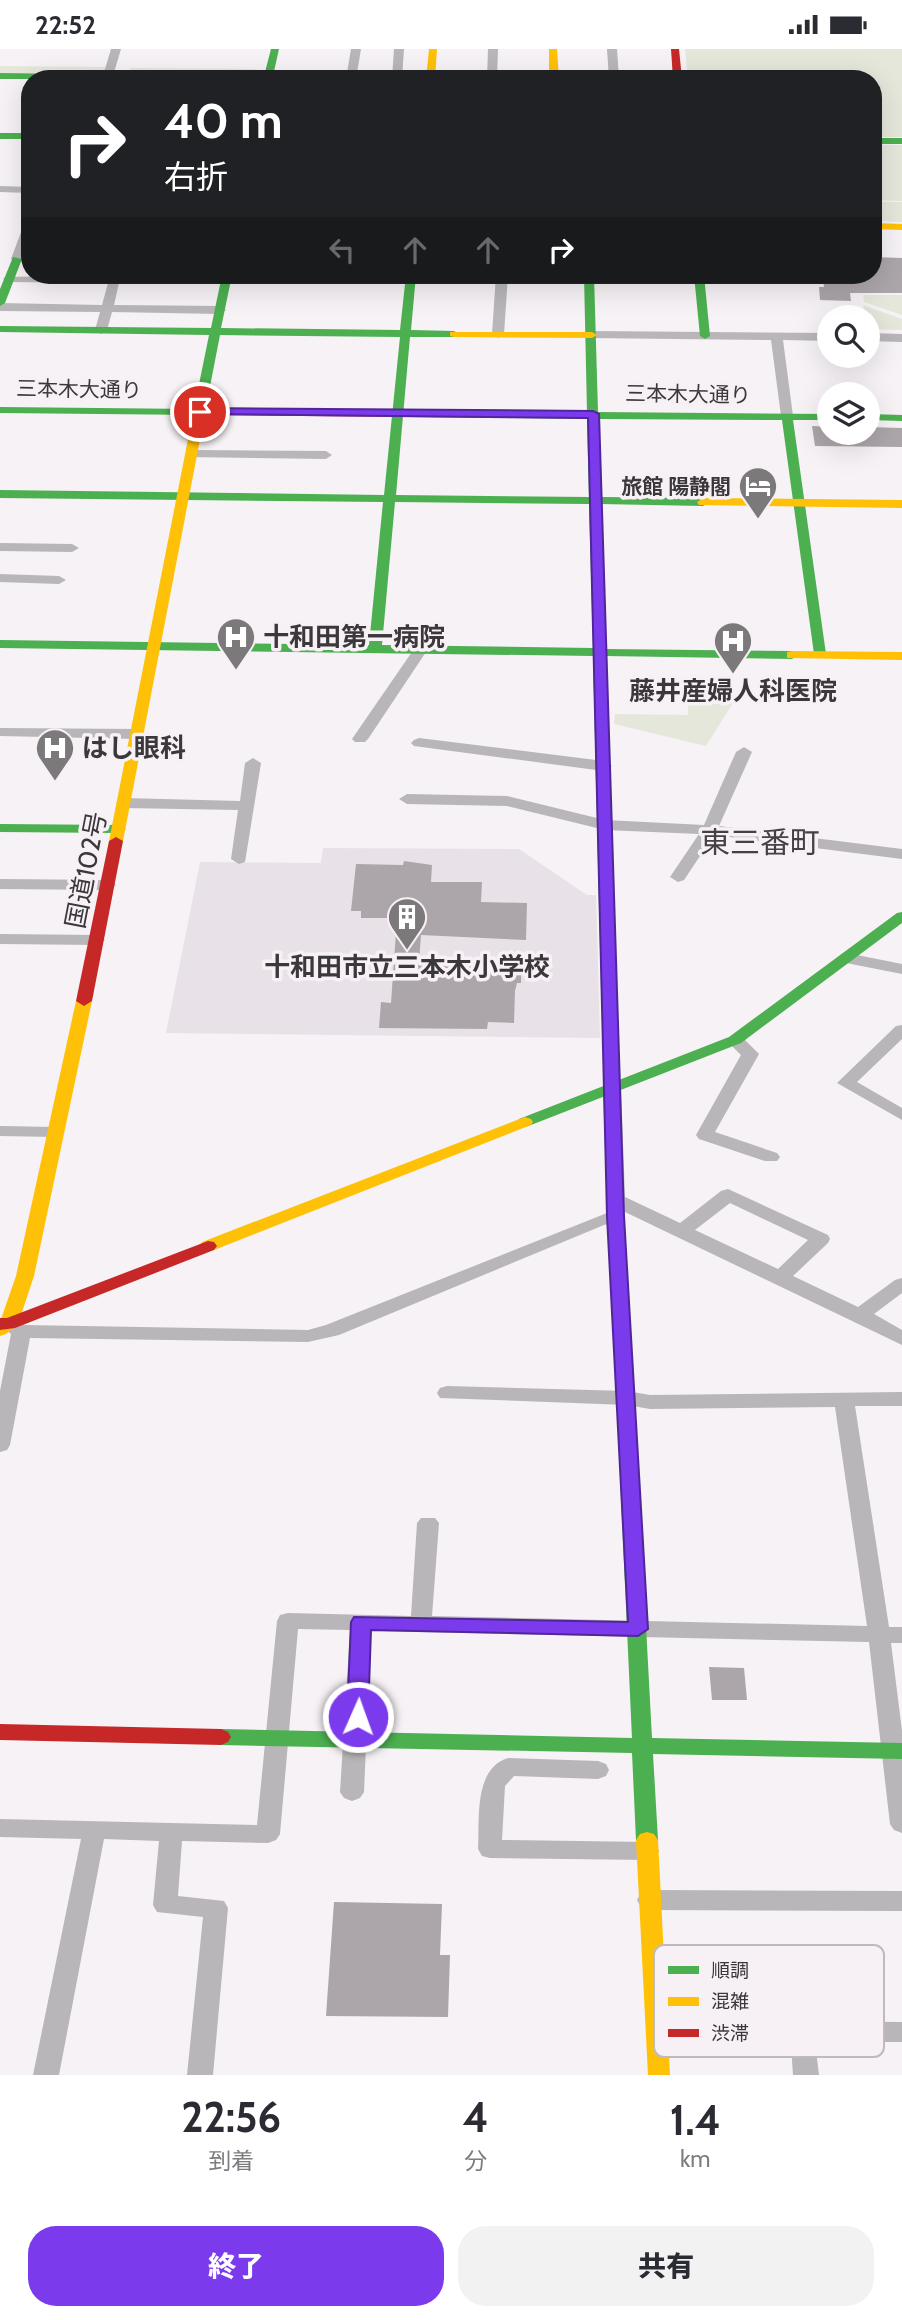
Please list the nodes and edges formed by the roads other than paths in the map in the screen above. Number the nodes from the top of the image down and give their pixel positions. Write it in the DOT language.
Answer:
graph roads {
  1 [pos="116,49"];
  2 [pos="275,49"];
  3 [pos="356,49"];
  4 [pos="399,49"];
  5 [pos="433,49"];
  6 [pos="493,49"];
  7 [pos="553,49"];
  8 [pos="612,49"];
  9 [pos="675,49"];
  10 [pos="109,70"];
  11 [pos="270,70"];
  12 [pos="352,70"];
  13 [pos="398,70"];
  14 [pos="431,70"];
  15 [pos="492,70"];
  16 [pos="554,70"];
  17 [pos="613,70"];
  18 [pos="677,70"];
  19 [pos="0,76"];
  20 [pos="21,76"];
  21 [pos="0,136"];
  22 [pos="21,136"];
  23 [pos="882,141"];
  24 [pos="902,141"];
  25 [pos="0,189"];
  26 [pos="21,190"];
  27 [pos="882,226"];
  28 [pos="902,227"];
  29 [pos="0,258"];
  30 [pos="21,259"];
  31 [pos="21,262"];
  32 [pos="9,279"];
  33 [pos="21,279"];
  34 [pos="114,284"];
  35 [pos="226,284"];
  36 [pos="410,284"];
  37 [pos="501,284"];
  38 [pos="589,284"];
  39 [pos="700,284"];
  40 [pos="0,305"];
  41 [pos="108,308"];
  42 [pos="220,310"];
  43 [pos="0,329"];
  44 [pos="101,330"];
  45 [pos="214,331"];
  46 [pos="403,334"];
  47 [pos="498,334"];
  48 [pos="592,335"];
  49 [pos="705,336"];
  50 [pos="776,336"];
  51 [pos="817,337"];
  52 [pos="880,337"];
  53 [pos="902,338"];
  54 [pos="0,409"];
  55 [pos="200,412"];
  56 [pos="395,413"];
  57 [pos="593,414"];
  58 [pos="788,416"];
  59 [pos="817,417"];
  60 [pos="880,417"];
  61 [pos="902,418"];
  62 [pos="192,454"];
  63 [pos="326,455"];
  64 [pos="0,494"];
  65 [pos="184,497"];
  66 [pos="387,499"];
  67 [pos="595,501"];
  68 [pos="800,503"];
  69 [pos="902,504"];
  70 [pos="0,547"];
  71 [pos="72,548"];
  72 [pos="0,578"];
  73 [pos="59,580"];
  74 [pos="0,644"];
  75 [pos="154,646"];
  76 [pos="375,648"];
  77 [pos="421,649"];
  78 [pos="601,651"];
  79 [pos="820,654"];
  80 [pos="902,656"];
  81 [pos="0,733"];
  82 [pos="138,734"];
  83 [pos="360,739"];
  84 [pos="419,743"];
  85 [pos="744,752"];
  86 [pos="253,764"];
  87 [pos="604,766"];
  88 [pos="407,799"];
  89 [pos="124,803"];
  90 [pos="247,806"];
  91 [pos="605,825"];
  92 [pos="0,828"];
  93 [pos="119,829"];
  94 [pos="710,829"];
  95 [pos="902,854"];
  96 [pos="239,859"];
  97 [pos="678,877"];
  98 [pos="0,884"];
  99 [pos="108,885"];
  100 [pos="902,916"];
  101 [pos="0,939"];
  102 [pos="97,940"];
  103 [pos="848,958"];
  104 [pos="902,969"];
  105 [pos="902,1030"];
  106 [pos="735,1040"];
  107 [pos="612,1087"];
  108 [pos="902,1115"];
  109 [pos="0,1131"];
  110 [pos="55,1132"];
  111 [pos="771,1157"];
  112 [pos="616,1208"];
  113 [pos="682,1231"];
  114 [pos="779,1278"];
  115 [pos="902,1283"];
  116 [pos="860,1315"];
  117 [pos="7,1327"];
  118 [pos="902,1339"];
  119 [pos="447,1393"];
  120 [pos="627,1398"];
  121 [pos="844,1398"];
  122 [pos="902,1399"];
  123 [pos="0,1445"];
  124 [pos="428,1523"];
  125 [pos="361,1622"];
  126 [pos="421,1622"];
  127 [pos="638,1629"];
  128 [pos="891,1635"];
  129 [pos="0,1732"];
  130 [pos="279,1739"];
  131 [pos="357,1741"];
  132 [pos="642,1745"];
  133 [pos="897,1751"];
  134 [pos="598,1770"];
  135 [pos="352,1792"];
  136 [pos="902,1823"];
  137 [pos="0,1828"];
  138 [pos="94,1830"];
  139 [pos="171,1831"];
  140 [pos="647,1851"];
  141 [pos="649,1900"];
  142 [pos="902,1901"];
  143 [pos="654,1988"];
  144 [pos="884,2032"];
  145 [pos="902,2032"];
  146 [pos="658,2057"];
  147 [pos="804,2057"];
  148 [pos="46,2075"];
  149 [pos="200,2075"];
  150 [pos="659,2075"];
  151 [pos="806,2075"];
  1 -- 10 [label="street"];
  2 -- 11 [label="main road"];
  3 -- 12 [label="street"];
  4 -- 13 [label="street"];
  5 -- 14 [label="main road"];
  6 -- 15 [label="street"];
  7 -- 16 [label="main road"];
  8 -- 17 [label="street"];
  9 -- 18 [label="main road"];
  19 -- 20 [label="main road"];
  21 -- 22 [label="main road"];
  23 -- 24 [label="main road"];
  25 -- 26 [label="street"];
  27 -- 28 [label="main road"];
  29 -- 30 [label="street"];
  31 -- 32 [label="main road"];
  32 -- 33 [label="street"];
  32 -- 40 [label="main road"];
  34 -- 41 [label="street"];
  35 -- 42 [label="main road, 国道102号"];
  36 -- 46 [label="main road"];
  37 -- 47 [label="street"];
  38 -- 48 [label="main road"];
  39 -- 49 [label="main road"];
  40 -- 41 [label="street"];
  41 -- 42 [label="street"];
  41 -- 44 [label="street"];
  42 -- 45 [label="main road, 国道102号"];
  43 -- 44 [label="main road"];
  44 -- 45 [label="main road"];
  45 -- 46 [label="main road"];
  45 -- 55 [label="main road, 国道102号"];
  46 -- 47 [label="main road"];
  46 -- 56 [label="main road"];
  47 -- 48 [label="main road"];
  48 -- 49 [label="street"];
  48 -- 57 [label="main road"];
  49 -- 50 [label="street"];
  50 -- 51 [label="street"];
  50 -- 58 [label="street"];
  52 -- 53 [label="street"];
  54 -- 55 [label="main road, 三本木大通り"];
  55 -- 56 [label="main road, 三本木大通り"];
  55 -- 62 [label="main road, 国道102号"];
  56 -- 57 [label="main road, 三本木大通り"];
  56 -- 66 [label="main road"];
  57 -- 58 [label="main road, 三本木大通り"];
  57 -- 67 [label="main road"];
  58 -- 59 [label="main road, 三本木大通り"];
  58 -- 68 [label="main road"];
  60 -- 61 [label="main road"];
  62 -- 63 [label="street"];
  62 -- 65 [label="main road, 国道102号"];
  64 -- 65 [label="main road"];
  65 -- 66 [label="main road"];
  65 -- 75 [label="main road, 国道102号"];
  66 -- 67 [label="main road"];
  66 -- 76 [label="main road"];
  67 -- 68 [label="main road"];
  67 -- 78 [label="main road"];
  68 -- 69 [label="main road"];
  68 -- 79 [label="main road"];
  70 -- 71 [label="street"];
  72 -- 73 [label="street"];
  74 -- 75 [label="main road"];
  75 -- 76 [label="main road"];
  75 -- 82 [label="main road, 国道102号"];
  76 -- 77 [label="main road"];
  77 -- 78 [label="main road"];
  77 -- 83 [label="street"];
  78 -- 79 [label="main road"];
  78 -- 87 [label="main road"];
  79 -- 80 [label="main road"];
  81 -- 82 [label="street"];
  82 -- 89 [label="main road, 国道102号"];
  84 -- 87 [label="street"];
  85 -- 94 [label="street"];
  86 -- 90 [label="street"];
  87 -- 91 [label="main road"];
  88 -- 91 [label="street"];
  89 -- 90 [label="street"];
  89 -- 93 [label="main road, 国道102号"];
  90 -- 96 [label="street"];
  91 -- 94 [label="street"];
  91 -- 107 [label="main road"];
  92 -- 93 [label="main road"];
  93 -- 99 [label="main road, 国道102号"];
  94 -- 95 [label="street"];
  94 -- 97 [label="street"];
  98 -- 99 [label="street"];
  99 -- 102 [label="main road, 国道102号"];
  100 -- 103 [label="main road"];
  101 -- 102 [label="street"];
  102 -- 110 [label="main road, 国道102号"];
  103 -- 104 [label="street"];
  103 -- 106 [label="main road"];
  105 -- 108 [label="street"];
  106 -- 107 [label="main road"];
  106 -- 111 [label="street"];
  107 -- 112 [label="street"];
  107 -- 117 [label="main road"];
  109 -- 110 [label="street"];
  110 -- 117 [label="main road, 国道102号"];
  112 -- 113 [label="street"];
  112 -- 117 [label="street"];
  112 -- 120 [label="main road"];
  113 -- 114 [label="street"];
  113 -- 114 [label="street"];
  114 -- 116 [label="street"];
  115 -- 116 [label="street"];
  116 -- 118 [label="street"];
  117 -- 123 [label="street"];
  119 -- 120 [label="street"];
  120 -- 121 [label="street"];
  120 -- 127 [label="main road"];
  121 -- 122 [label="street"];
  121 -- 128 [label="street"];
  124 -- 126 [label="street"];
  125 -- 126 [label="street"];
  125 -- 130 [label="street"];
  125 -- 131 [label="street"];
  126 -- 127 [label="street"];
  127 -- 128 [label="street"];
  127 -- 132 [label="main road"];
  128 -- 133 [label="street"];
  129 -- 130 [label="main road"];
  130 -- 131 [label="main road"];
  130 -- 139 [label="street"];
  131 -- 132 [label="main road"];
  131 -- 135 [label="street"];
  132 -- 133 [label="main road"];
  132 -- 140 [label="main road"];
  133 -- 136 [label="street"];
  134 -- 140 [label="street"];
  137 -- 138 [label="street"];
  138 -- 139 [label="street"];
  138 -- 148 [label="street"];
  139 -- 149 [label="street"];
  140 -- 141 [label="main road"];
  141 -- 142 [label="street"];
  141 -- 143 [label="main road"];
  144 -- 145 [label="street"];
  146 -- 150 [label="main road"];
  147 -- 151 [label="street"];
}
